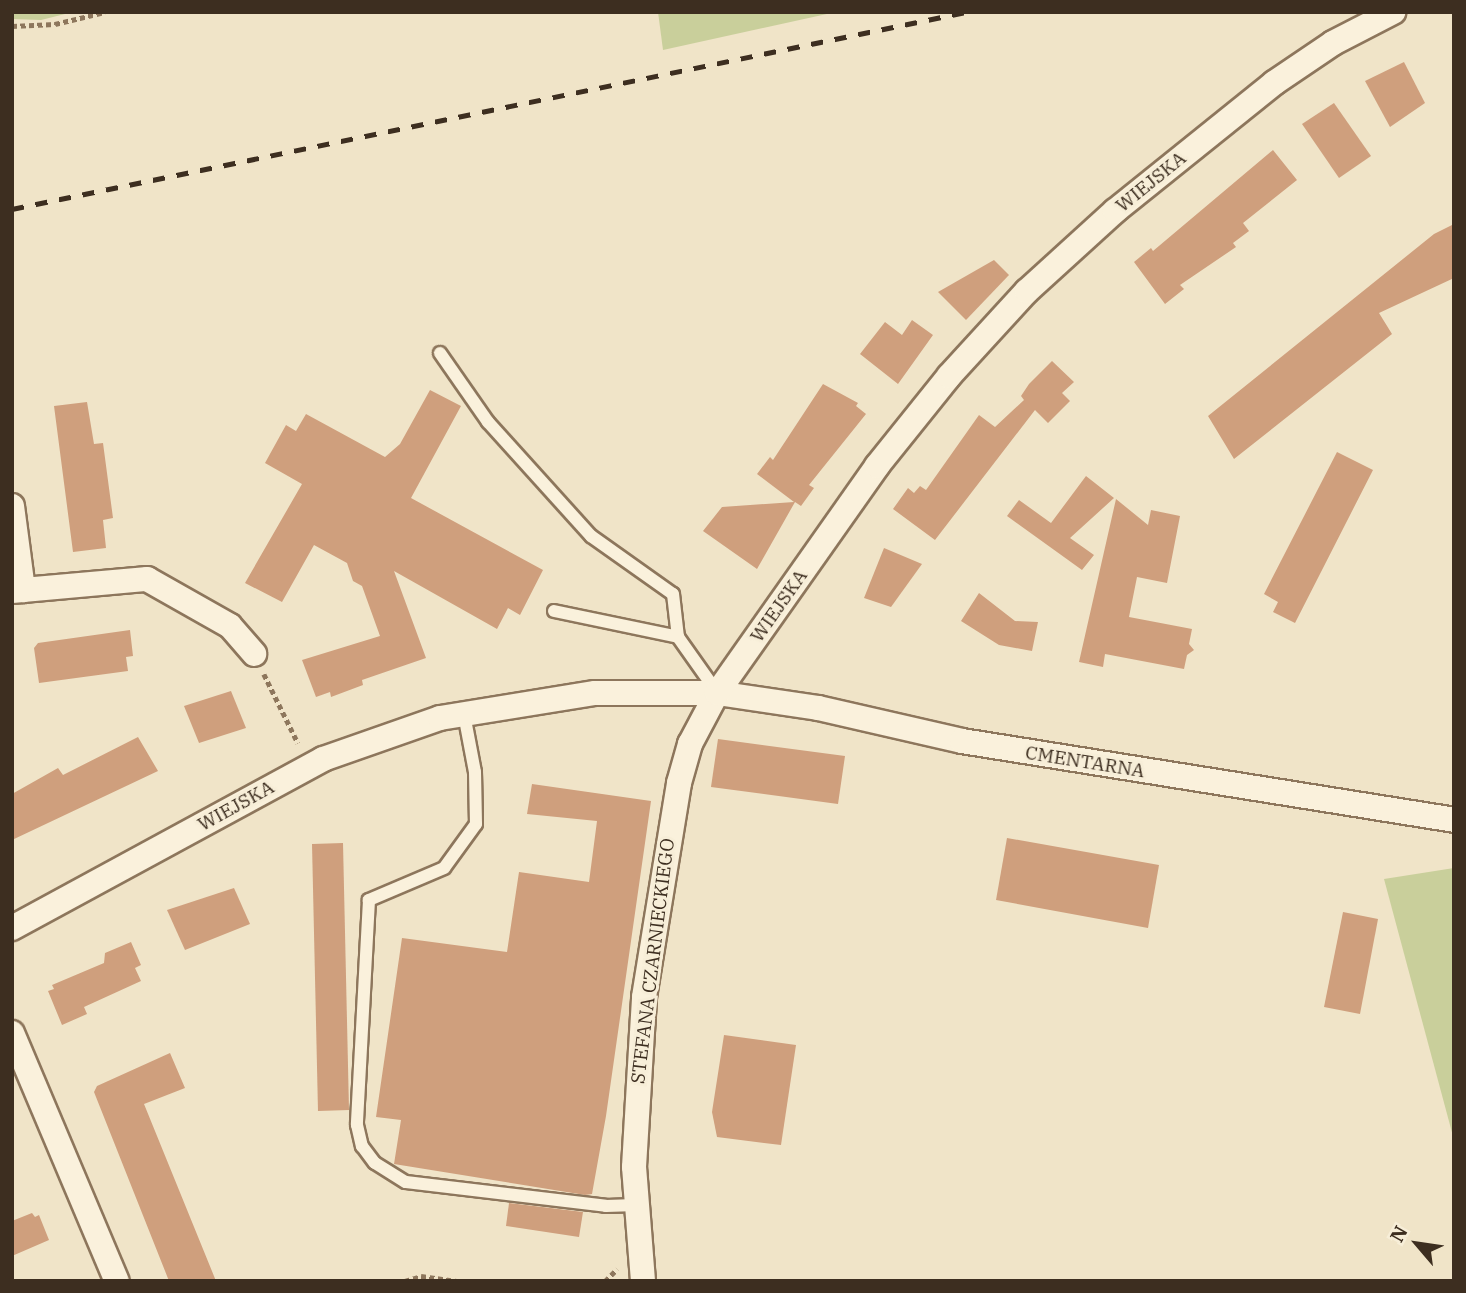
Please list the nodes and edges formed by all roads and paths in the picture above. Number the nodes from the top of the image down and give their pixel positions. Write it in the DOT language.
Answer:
graph roads {
  1 [pos="105,12"];
  2 [pos="1393,12"];
  3 [pos="12,26"];
  4 [pos="440,354"];
  5 [pos="12,506"];
  6 [pos="18,590"];
  7 [pos="554,611"];
  8 [pos="678,637"];
  9 [pos="254,654"];
  10 [pos="717,692"];
  11 [pos="464,714"];
  12 [pos="287,749"];
  13 [pos="1454,820"];
  14 [pos="12,928"];
  15 [pos="12,1033"];
  16 [pos="636,1205"];
  17 [pos="117,1281"];
  18 [pos="405,1281"];
  19 [pos="457,1281"];
  20 [pos="643,1281"];
  1 -- 3 [label="path"];
  2 -- 10 [label="street, WIEJSKA"];
  4 -- 8 [label="lane"];
  5 -- 6 [label="street"];
  6 -- 9 [label="street"];
  7 -- 8 [label="lane"];
  8 -- 10 [label="lane"];
  9 -- 12 [label="path"];
  10 -- 11 [label="street, WIEJSKA"];
  10 -- 13 [label="street, CMENTARNA"];
  10 -- 16 [label="street, STEFANA CZARNIECKIEGO"];
  11 -- 14 [label="street, WIEJSKA"];
  11 -- 16 [label="lane"];
  15 -- 17 [label="street"];
  16 -- 20 [label="street, STEFANA CZARNIECKIEGO"];
  18 -- 19 [label="path"];
}
